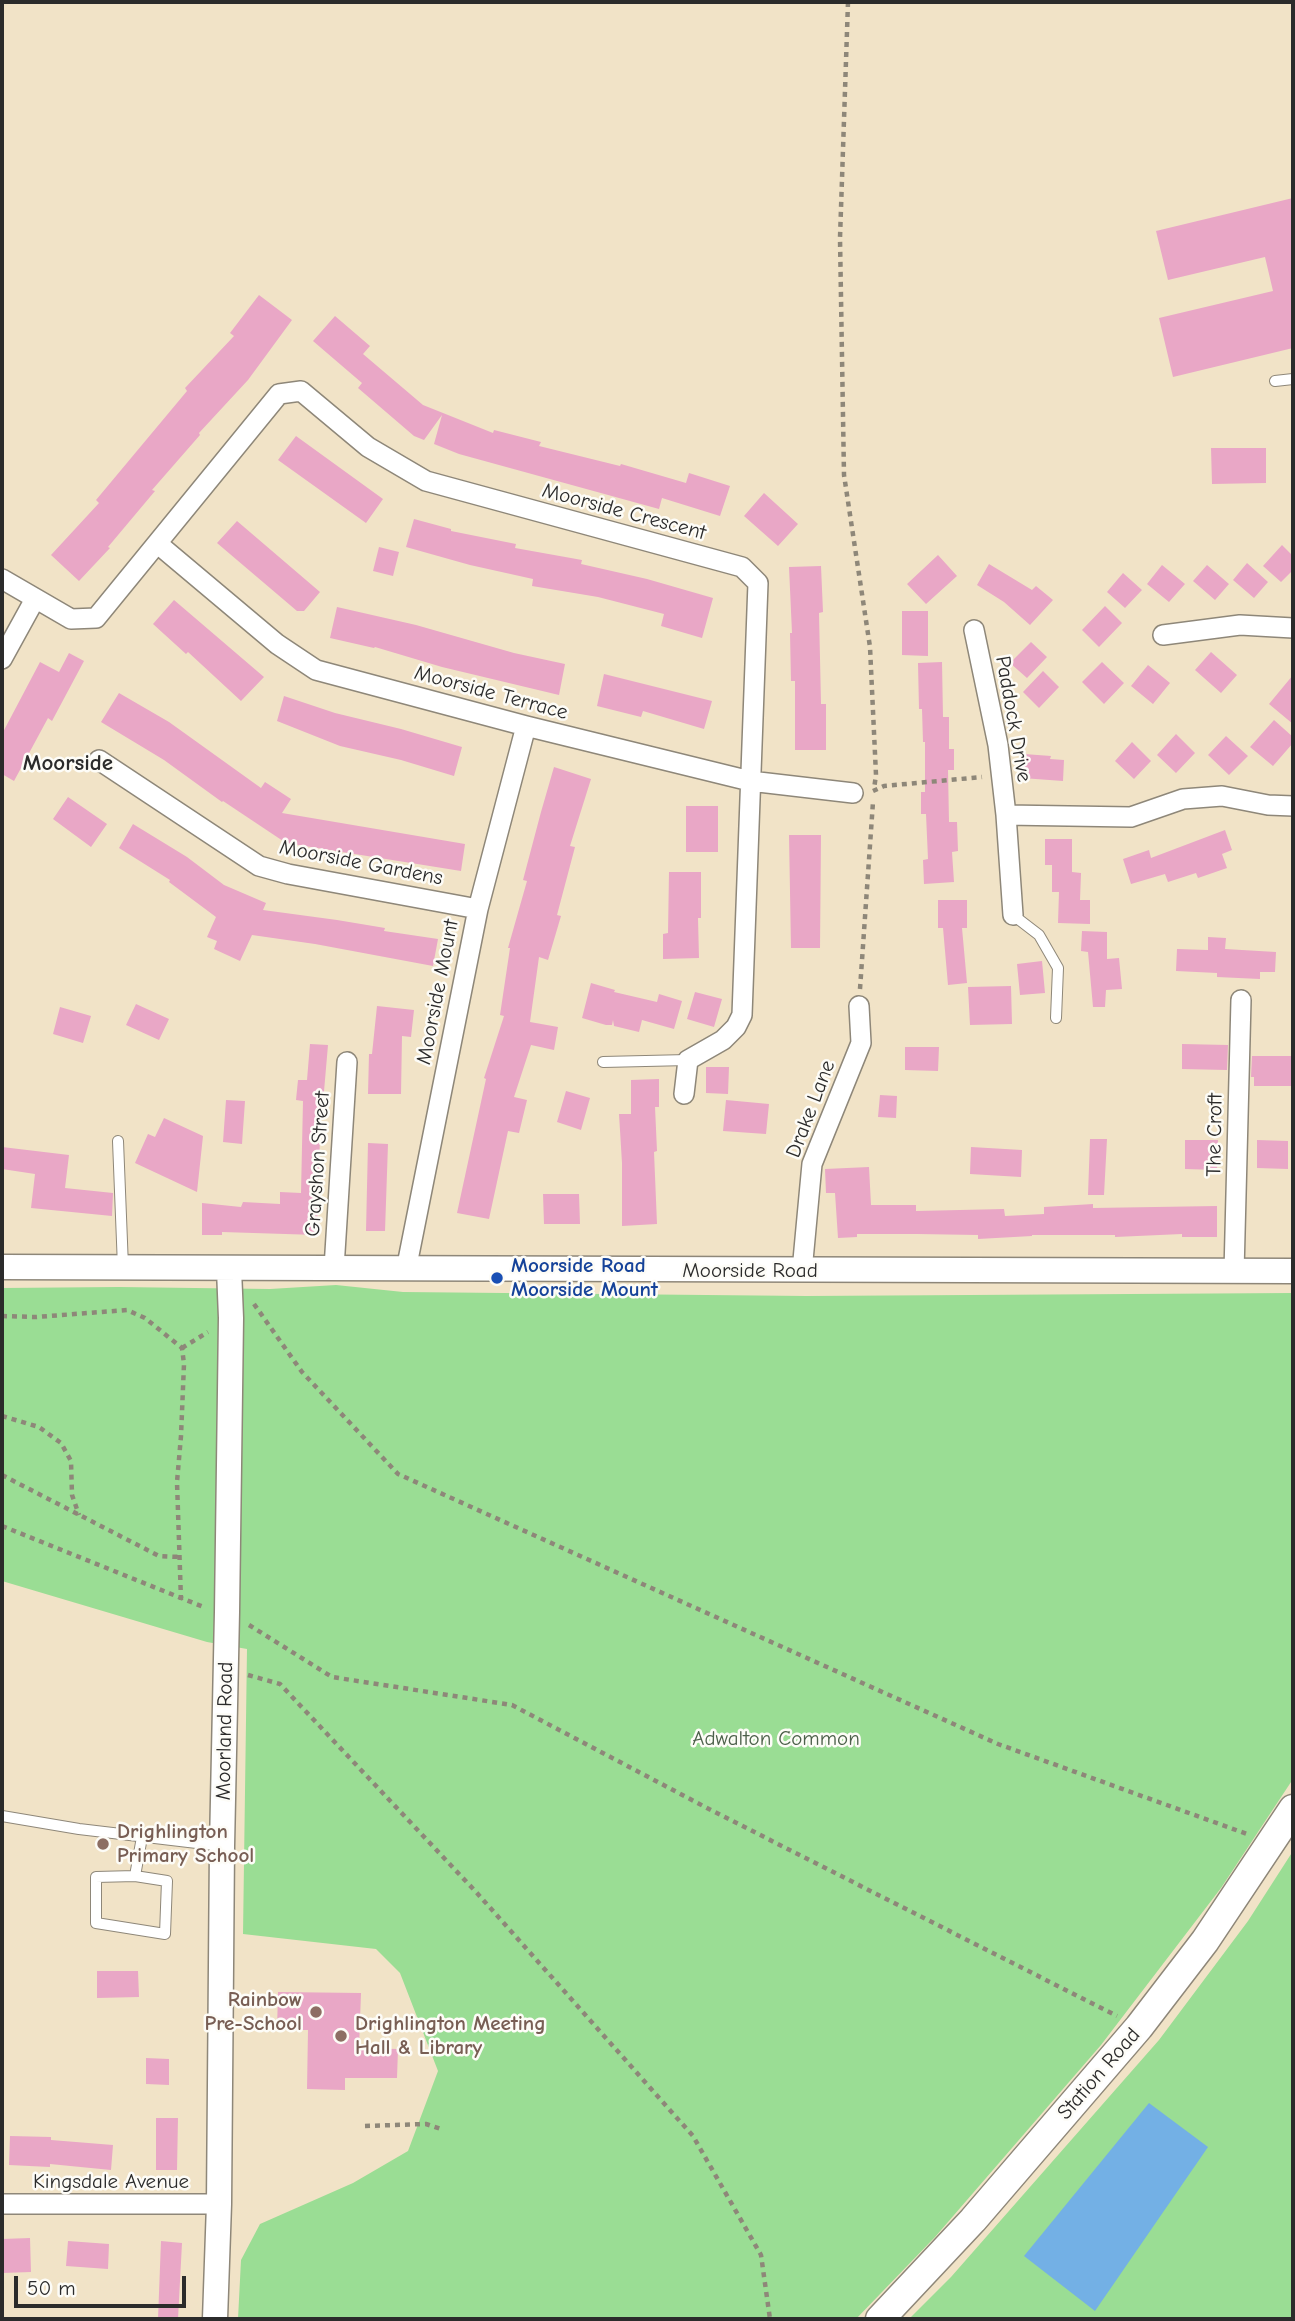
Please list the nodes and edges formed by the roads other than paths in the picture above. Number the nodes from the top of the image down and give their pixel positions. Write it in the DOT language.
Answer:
graph roads {
  1 [pos="1293,379"];
  2 [pos="1275,381"];
  3 [pos="158,544"];
  4 [pos="2,579"];
  5 [pos="35,599"];
  6 [pos="1293,628"];
  7 [pos="974,630"];
  8 [pos="1163,635"];
  9 [pos="2,659"];
  10 [pos="526,726"];
  11 [pos="99,760"];
  12 [pos="750,781"];
  13 [pos="853,793"];
  14 [pos="1293,806"];
  15 [pos="1006,816"];
  16 [pos="478,909"];
  17 [pos="1013,915"];
  18 [pos="1241,1000"];
  19 [pos="859,1006"];
  20 [pos="1056,1018"];
  21 [pos="688,1060"];
  22 [pos="347,1062"];
  23 [pos="603,1062"];
  24 [pos="684,1094"];
  25 [pos="118,1142"];
  26 [pos="2,1267"];
  27 [pos="123,1268"];
  28 [pos="334,1268"];
  29 [pos="229,1269"];
  30 [pos="406,1270"];
  31 [pos="802,1271"];
  32 [pos="1293,1271"];
  33 [pos="1234,1272"];
  34 [pos="1293,1809"];
  35 [pos="2,1816"];
  36 [pos="142,1837"];
  37 [pos="222,1846"];
  38 [pos="135,1877"];
  39 [pos="2,2204"];
  40 [pos="219,2204"];
  41 [pos="215,2319"];
  42 [pos="880,2319"];
  1 -- 2 [label="lane"];
  3 -- 5 [label="street, Moorside Crescent"];
  3 -- 10 [label="street, Moorside Terrace"];
  3 -- 12 [label="street, Moorside Crescent"];
  4 -- 5 [label="street"];
  5 -- 9 [label="street"];
  6 -- 8 [label="street"];
  7 -- 15 [label="street, Paddock Drive"];
  10 -- 12 [label="street, Moorside Terrace"];
  10 -- 16 [label="street, Moorside Mount"];
  11 -- 16 [label="street, Moorside Gardens"];
  12 -- 13 [label="street, Moorside Terrace"];
  12 -- 21 [label="street, Moorside Crescent"];
  14 -- 15 [label="street"];
  15 -- 17 [label="street, Paddock Drive"];
  16 -- 30 [label="street, Moorside Mount"];
  17 -- 20 [label="lane"];
  18 -- 33 [label="street, The Croft"];
  19 -- 31 [label="street, Drake Lane"];
  21 -- 23 [label="lane"];
  21 -- 24 [label="street"];
  22 -- 28 [label="street, Grayshon Street"];
  25 -- 27 [label="lane"];
  26 -- 27 [label="street, Moorside Road"];
  27 -- 29 [label="street, Moorside Road"];
  28 -- 29 [label="street, Moorside Road"];
  28 -- 30 [label="street, Moorside Road"];
  29 -- 37 [label="street, Moorland Road"];
  30 -- 31 [label="street, Moorside Road"];
  31 -- 33 [label="street, Moorside Road"];
  32 -- 33 [label="street, Moorside Road"];
  34 -- 42 [label="main road, Station Road"];
  35 -- 36 [label="lane"];
  36 -- 37 [label="lane"];
  36 -- 38 [label="lane"];
  37 -- 40 [label="street, Moorland Road"];
  38 -- 38 [label="lane"];
  39 -- 40 [label="street, Kingsdale Avenue"];
  40 -- 41 [label="street, Moorland Road"];
}
